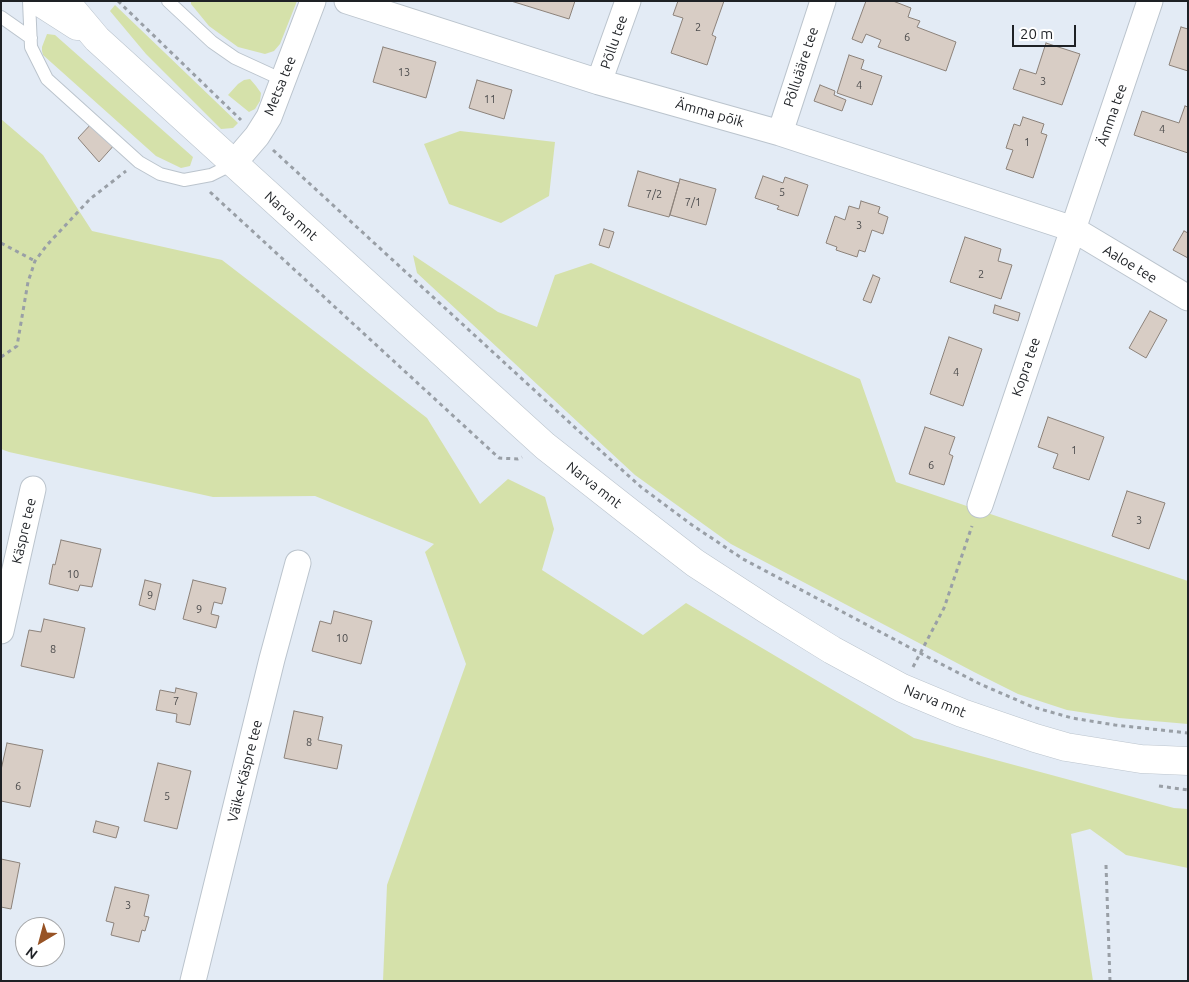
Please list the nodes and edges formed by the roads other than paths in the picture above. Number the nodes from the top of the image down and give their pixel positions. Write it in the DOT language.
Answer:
graph roads {
  1 [pos="29,1"];
  2 [pos="38,1"];
  3 [pos="65,1"];
  4 [pos="168,1"];
  5 [pos="313,1"];
  6 [pos="346,1"];
  7 [pos="628,1"];
  8 [pos="823,1"];
  9 [pos="1150,1"];
  10 [pos="1,17"];
  11 [pos="31,38"];
  12 [pos="97,40"];
  13 [pos="283,80"];
  14 [pos="600,82"];
  15 [pos="780,133"];
  16 [pos="233,164"];
  17 [pos="1073,228"];
  18 [pos="1188,298"];
  19 [pos="33,489"];
  20 [pos="980,505"];
  21 [pos="298,563"];
  22 [pos="1,630"];
  23 [pos="1188,761"];
  24 [pos="194,981"];
  1 -- 11 [label="lane"];
  2 -- 12 [label="main road, Narva mnt"];
  3 -- 12 [label="main road, Narva mnt"];
  4 -- 13 [label="lane"];
  5 -- 13 [label="street, Metsa tee"];
  6 -- 14 [label="street, Ämma põik"];
  7 -- 14 [label="street, Põllu tee"];
  8 -- 15 [label="street, Põlluääre tee"];
  9 -- 17 [label="street, Ämma tee"];
  10 -- 11 [label="lane"];
  11 -- 16 [label="lane"];
  12 -- 16 [label="main road, Narva mnt"];
  13 -- 16 [label="street, Metsa tee"];
  14 -- 15 [label="street, Ämma põik"];
  15 -- 17 [label="street, Ämma põik"];
  16 -- 23 [label="main road, Narva mnt"];
  17 -- 18 [label="street, Aaloe tee"];
  17 -- 20 [label="street, Kopra tee"];
  19 -- 22 [label="street, Käspre tee"];
  21 -- 24 [label="street, Väike-Käspre tee"];
}
